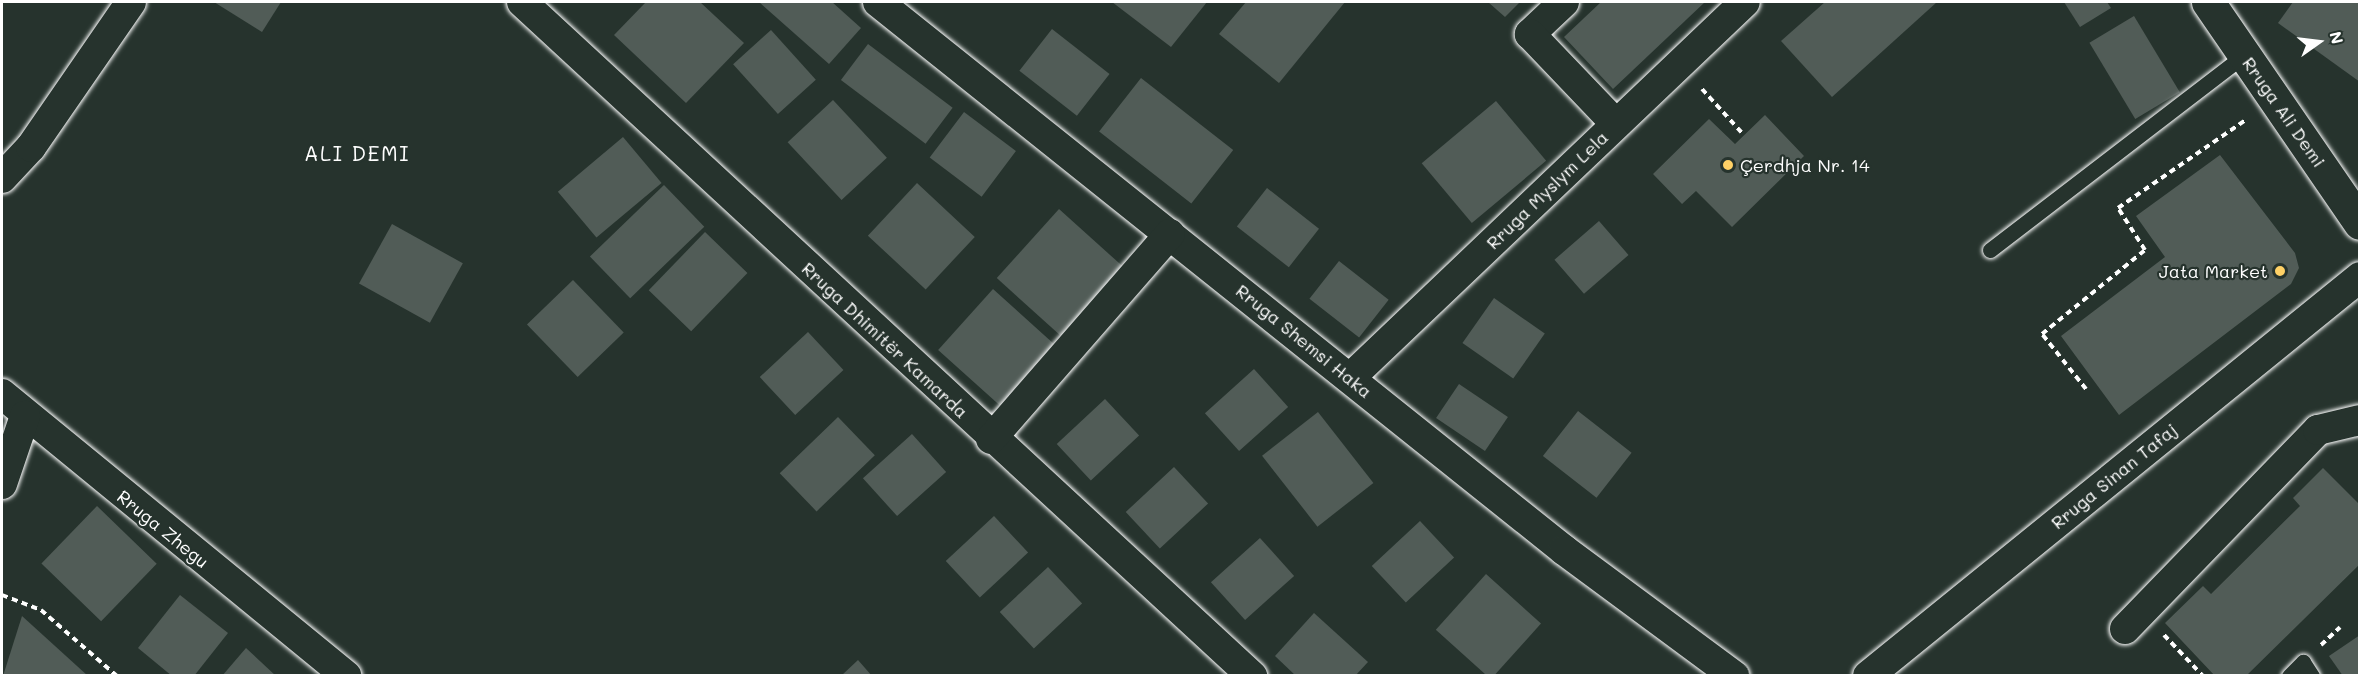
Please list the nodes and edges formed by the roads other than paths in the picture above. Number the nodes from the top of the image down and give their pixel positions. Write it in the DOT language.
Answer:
graph roads {
  1 [pos="131,2"];
  2 [pos="522,2"];
  3 [pos="878,2"];
  4 [pos="1564,2"];
  5 [pos="1745,2"];
  6 [pos="2208,2"];
  7 [pos="2244,55"];
  8 [pos="1616,124"];
  9 [pos="2,178"];
  10 [pos="2360,223"];
  11 [pos="1170,234"];
  12 [pos="1990,250"];
  13 [pos="2360,277"];
  14 [pos="1350,378"];
  15 [pos="2,394"];
  16 [pos="25,416"];
  17 [pos="2360,420"];
  18 [pos="991,439"];
  19 [pos="2,484"];
  20 [pos="2133,620"];
  21 [pos="329,671"];
  22 [pos="1252,675"];
  23 [pos="1734,675"];
  24 [pos="1868,675"];
  25 [pos="2289,675"];
  26 [pos="2312,675"];
  1 -- 9 [label="street"];
  2 -- 18 [label="street, Rruga Dhimitër Kamarda"];
  3 -- 11 [label="street, Rruga Shemsi Haka"];
  4 -- 8 [label="street"];
  5 -- 8 [label="street, Rruga Myslym Lela"];
  6 -- 7 [label="main road, Rruga Ali Demi"];
  7 -- 10 [label="main road, Rruga Ali Demi"];
  7 -- 12 [label="lane"];
  8 -- 14 [label="street, Rruga Myslym Lela"];
  11 -- 14 [label="street, Rruga Shemsi Haka"];
  11 -- 18 [label="street"];
  13 -- 24 [label="street, Rruga Sinan Tafaj"];
  14 -- 23 [label="street, Rruga Shemsi Haka"];
  15 -- 16 [label="street, Rruga Zhegu"];
  16 -- 19 [label="street"];
  16 -- 21 [label="street, Rruga Zhegu"];
  17 -- 20 [label="street"];
  18 -- 22 [label="street, Rruga Dhimitër Kamarda"];
  25 -- 26 [label="lane"];
}
